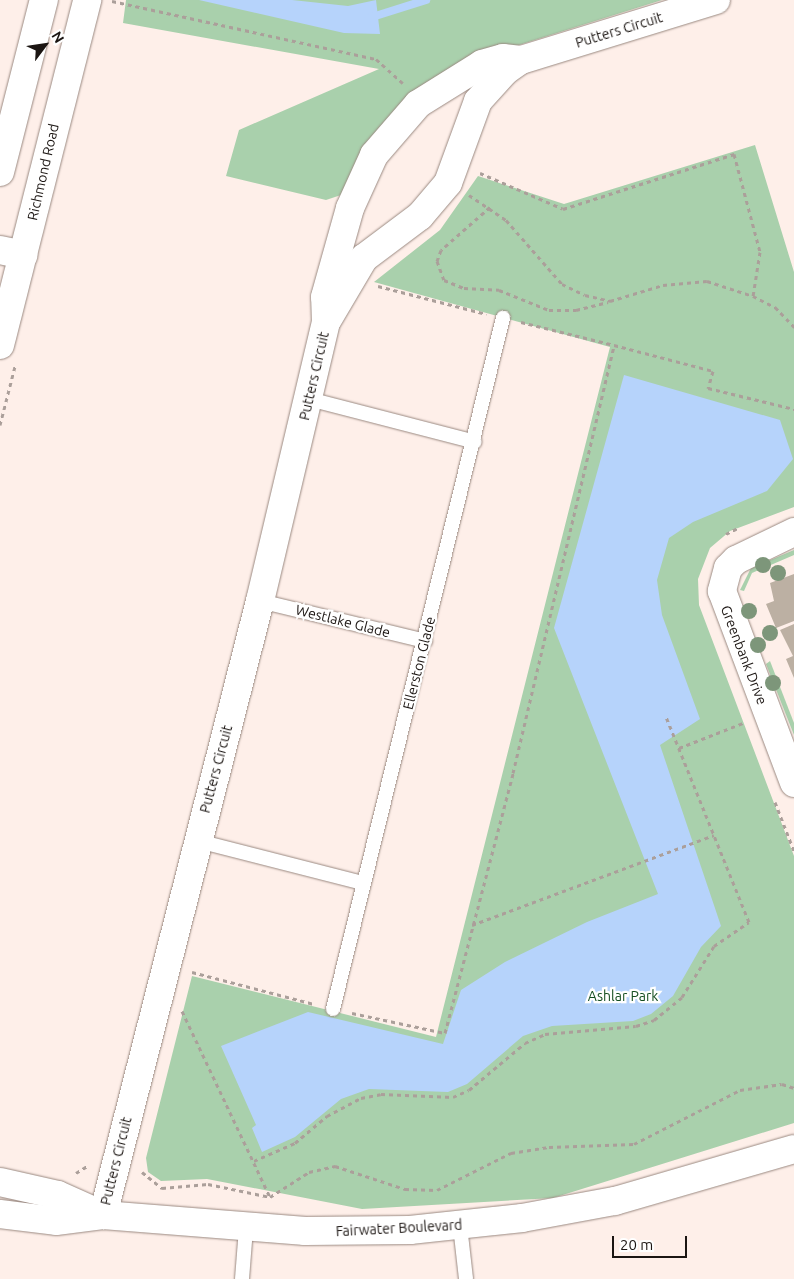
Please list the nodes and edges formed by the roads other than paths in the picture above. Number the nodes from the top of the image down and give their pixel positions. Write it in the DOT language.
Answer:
graph roads {
  1 [pos="44,0"];
  2 [pos="99,0"];
  3 [pos="716,0"];
  4 [pos="522,60"];
  5 [pos="0,172"];
  6 [pos="12,253"];
  7 [pos="503,318"];
  8 [pos="326,322"];
  9 [pos="0,345"];
  10 [pos="309,400"];
  11 [pos="475,442"];
  12 [pos="794,532"];
  13 [pos="260,601"];
  14 [pos="425,641"];
  15 [pos="794,783"];
  16 [pos="198,841"];
  17 [pos="364,883"];
  18 [pos="333,1009"];
  19 [pos="794,1149"];
  20 [pos="0,1182"];
  21 [pos="0,1214"];
  22 [pos="104,1215"];
  23 [pos="460,1226"];
  24 [pos="246,1228"];
  25 [pos="242,1279"];
  26 [pos="466,1279"];
  1 -- 5 [label="street"];
  2 -- 6 [label="street, Richmond Road"];
  3 -- 4 [label="street, Putters Circuit"];
  4 -- 8 [label="street, Putters Circuit"];
  4 -- 8 [label="street, Putters Circuit"];
  6 -- 9 [label="street, Richmond Road"];
  7 -- 11 [label="lane, Ellerston Glade"];
  8 -- 10 [label="street, Putters Circuit"];
  10 -- 11 [label="lane"];
  10 -- 13 [label="street, Putters Circuit"];
  11 -- 14 [label="lane, Ellerston Glade"];
  12 -- 15 [label="street, Greenbank Drive"];
  13 -- 14 [label="lane, Westlake Glade"];
  13 -- 16 [label="street, Putters Circuit"];
  14 -- 17 [label="lane, Ellerston Glade"];
  16 -- 17 [label="lane"];
  16 -- 22 [label="street, Putters Circuit"];
  17 -- 18 [label="lane, Ellerston Glade"];
  19 -- 23 [label="street, Fairwater Boulevard"];
  20 -- 22 [label="street, Fairwater Boulevard"];
  21 -- 22 [label="street"];
  22 -- 24 [label="street, Fairwater Boulevard"];
  23 -- 24 [label="street, Fairwater Boulevard"];
  23 -- 26 [label="lane"];
  24 -- 25 [label="lane"];
}
